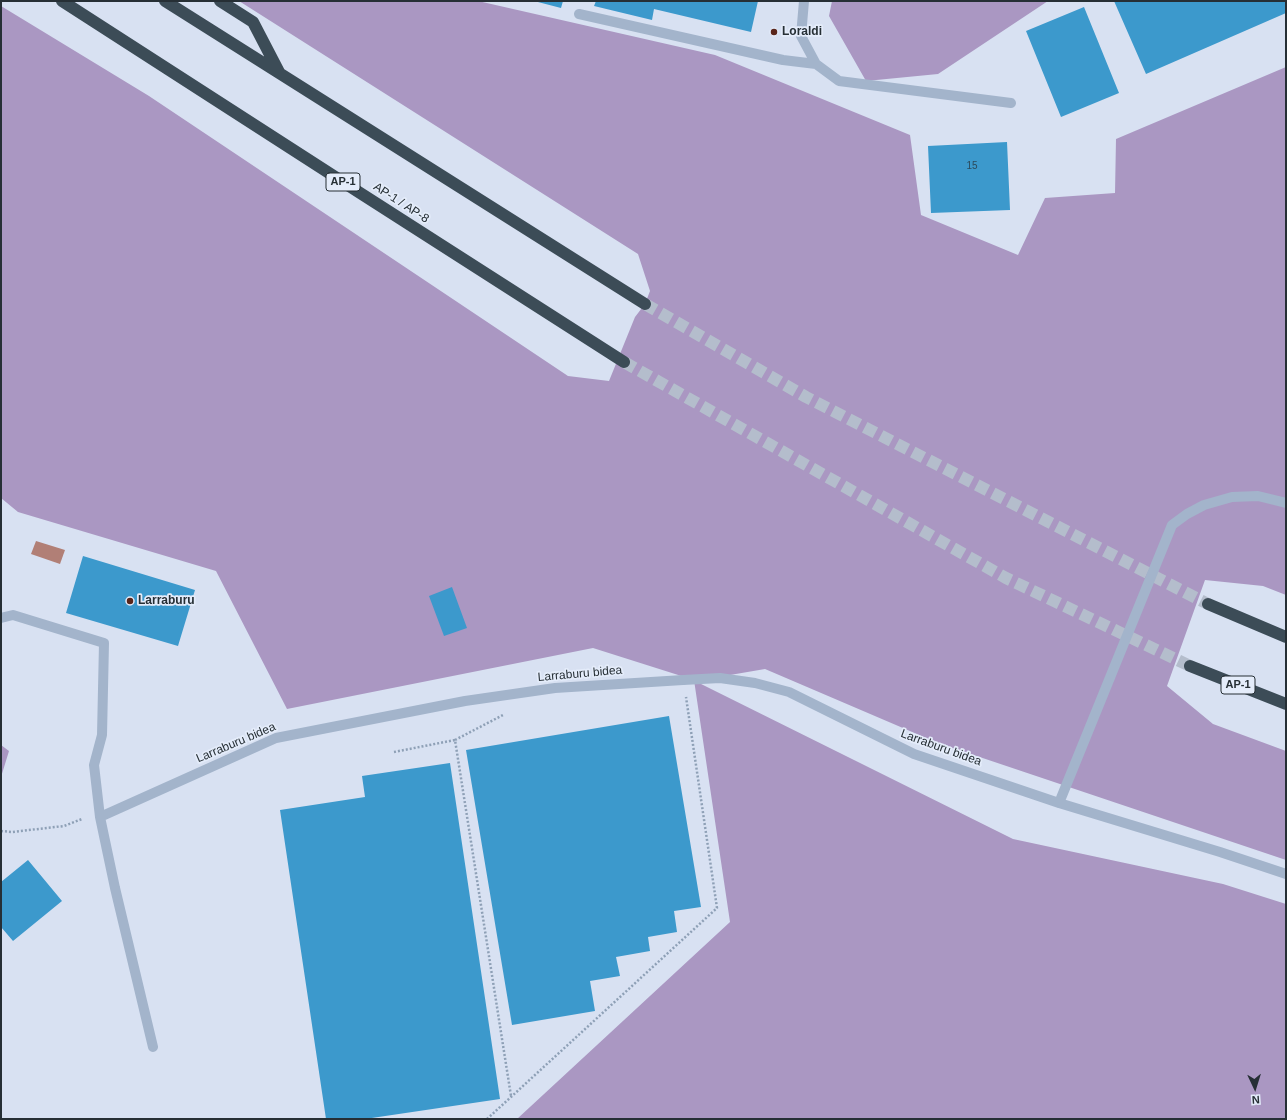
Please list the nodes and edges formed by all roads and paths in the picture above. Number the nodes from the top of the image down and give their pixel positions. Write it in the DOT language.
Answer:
graph roads {
  1 [pos="62,1"];
  2 [pos="165,1"];
  3 [pos="220,1"];
  4 [pos="804,1"];
  5 [pos="579,14"];
  6 [pos="816,64"];
  7 [pos="279,73"];
  8 [pos="1011,103"];
  9 [pos="645,304"];
  10 [pos="624,362"];
  11 [pos="1286,503"];
  12 [pos="1208,604"];
  13 [pos="1,618"];
  14 [pos="1286,637"];
  15 [pos="1190,666"];
  16 [pos="684,680"];
  17 [pos="1286,704"];
  18 [pos="394,752"];
  19 [pos="1059,802"];
  20 [pos="100,817"];
  21 [pos="1,831"];
  22 [pos="1286,874"];
  23 [pos="153,1047"];
  24 [pos="511,1096"];
  25 [pos="487,1119"];
  1 -- 10 [label="highway, AP-1 / AP-8 / AP-1"];
  2 -- 7 [label="highway"];
  3 -- 7 [label="highway"];
  4 -- 6 [label="street"];
  5 -- 6 [label="street"];
  6 -- 8 [label="street"];
  7 -- 9 [label="highway"];
  11 -- 19 [label="street"];
  12 -- 14 [label="highway"];
  13 -- 20 [label="street"];
  15 -- 17 [label="highway, AP-1"];
  16 -- 19 [label="street, Larraburu bidea"];
  16 -- 20 [label="street, Larraburu bidea"];
  16 -- 24 [label="path"];
  18 -- 24 [label="path"];
  19 -- 22 [label="street, Larraburu bidea"];
  20 -- 21 [label="path"];
  20 -- 23 [label="street"];
  24 -- 25 [label="path"];
}
